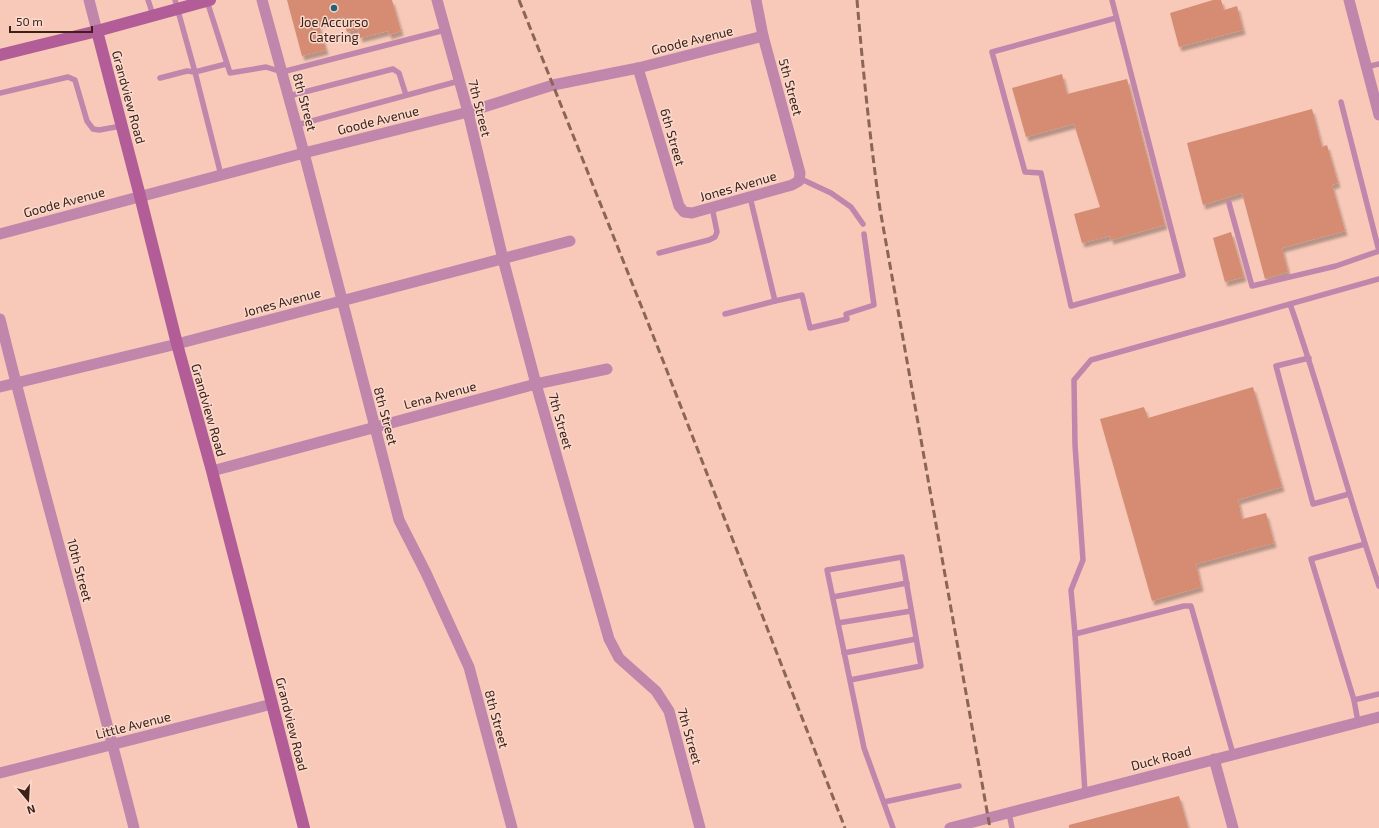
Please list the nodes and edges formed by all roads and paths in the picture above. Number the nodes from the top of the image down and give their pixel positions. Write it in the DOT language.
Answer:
graph roads {
  1 [pos="89,0"];
  2 [pos="148,0"];
  3 [pos="208,0"];
  4 [pos="262,0"];
  5 [pos="437,0"];
  6 [pos="756,0"];
  7 [pos="1112,0"];
  8 [pos="1349,0"];
  9 [pos="177,4"];
  10 [pos="153,15"];
  11 [pos="1116,18"];
  12 [pos="445,30"];
  13 [pos="97,31"];
  14 [pos="764,36"];
  15 [pos="0,55"];
  16 [pos="226,64"];
  17 [pos="1379,64"];
  18 [pos="1366,67"];
  19 [pos="638,68"];
  20 [pos="195,72"];
  21 [pos="282,72"];
  22 [pos="160,78"];
  23 [pos="459,81"];
  24 [pos="0,93"];
  25 [pos="406,95"];
  26 [pos="289,96"];
  27 [pos="1341,102"];
  28 [pos="468,112"];
  29 [pos="1379,115"];
  30 [pos="297,125"];
  31 [pos="122,126"];
  32 [pos="304,153"];
  33 [pos="221,175"];
  34 [pos="799,179"];
  35 [pos="140,196"];
  36 [pos="750,197"];
  37 [pos="1229,203"];
  38 [pos="712,207"];
  39 [pos="684,212"];
  40 [pos="863,224"];
  41 [pos="0,234"];
  42 [pos="864,234"];
  43 [pos="570,241"];
  44 [pos="658,253"];
  45 [pos="503,258"];
  46 [pos="1379,279"];
  47 [pos="341,301"];
  48 [pos="775,301"];
  49 [pos="1290,304"];
  50 [pos="725,314"];
  51 [pos="0,319"];
  52 [pos="176,344"];
  53 [pos="1309,358"];
  54 [pos="607,369"];
  55 [pos="16,383"];
  56 [pos="536,384"];
  57 [pos="0,387"];
  58 [pos="375,427"];
  59 [pos="212,471"];
  60 [pos="1349,494"];
  61 [pos="1365,544"];
  62 [pos="907,583"];
  63 [pos="1379,586"];
  64 [pos="833,597"];
  65 [pos="911,611"];
  66 [pos="838,623"];
  67 [pos="1075,634"];
  68 [pos="916,639"];
  69 [pos="844,653"];
  70 [pos="850,680"];
  71 [pos="1379,694"];
  72 [pos="1354,700"];
  73 [pos="272,704"];
  74 [pos="1379,717"];
  75 [pos="1358,722"];
  76 [pos="113,744"];
  77 [pos="1233,754"];
  78 [pos="1214,759"];
  79 [pos="0,773"];
  80 [pos="959,786"];
  81 [pos="1085,793"];
  82 [pos="884,802"];
  83 [pos="1009,813"];
  84 [pos="134,828"];
  85 [pos="304,828"];
  86 [pos="512,828"];
  87 [pos="700,828"];
  88 [pos="893,828"];
  89 [pos="950,828"];
  90 [pos="1012,828"];
  91 [pos="1233,828"];
  1 -- 13 [label="street, Grandview Road"];
  2 -- 10 [label="lane"];
  3 -- 9 [label="street"];
  3 -- 16 [label="lane"];
  4 -- 21 [label="street, 8th Street"];
  5 -- 12 [label="street, 7th Street"];
  6 -- 14 [label="street, 5th Street"];
  7 -- 11 [label="lane"];
  8 -- 18 [label="street"];
  9 -- 10 [label="street"];
  9 -- 20 [label="lane"];
  10 -- 13 [label="street"];
  11 -- 11 [label="lane"];
  12 -- 21 [label="lane"];
  12 -- 23 [label="street, 7th Street"];
  13 -- 15 [label="street"];
  13 -- 31 [label="street, Grandview Road"];
  14 -- 19 [label="street, Goode Avenue"];
  14 -- 34 [label="street, 5th Street"];
  16 -- 20 [label="lane"];
  16 -- 21 [label="lane"];
  17 -- 18 [label="lane"];
  18 -- 29 [label="street"];
  19 -- 28 [label="street, Goode Avenue"];
  19 -- 39 [label="street, 6th Street"];
  20 -- 22 [label="lane"];
  20 -- 33 [label="lane"];
  21 -- 26 [label="street, 8th Street"];
  23 -- 25 [label="lane"];
  23 -- 28 [label="street, 7th Street"];
  24 -- 31 [label="lane"];
  25 -- 26 [label="lane"];
  25 -- 30 [label="lane"];
  26 -- 30 [label="street, 8th Street"];
  27 -- 37 [label="lane"];
  28 -- 32 [label="street, Goode Avenue"];
  28 -- 45 [label="street, 7th Street"];
  30 -- 32 [label="street, 8th Street"];
  31 -- 35 [label="street, Grandview Road"];
  32 -- 33 [label="street, Goode Avenue"];
  32 -- 47 [label="street, 8th Street"];
  33 -- 35 [label="street, Goode Avenue"];
  34 -- 36 [label="street, Jones Avenue"];
  34 -- 40 [label="lane"];
  35 -- 41 [label="street, Goode Avenue"];
  35 -- 52 [label="street, Grandview Road"];
  36 -- 38 [label="street, Jones Avenue"];
  36 -- 48 [label="lane"];
  38 -- 39 [label="street, Jones Avenue"];
  38 -- 44 [label="lane"];
  42 -- 48 [label="lane"];
  43 -- 45 [label="street, Jones Avenue"];
  45 -- 47 [label="street, Jones Avenue"];
  45 -- 56 [label="street, 7th Street"];
  46 -- 49 [label="lane"];
  47 -- 52 [label="street, Jones Avenue"];
  47 -- 58 [label="street, 8th Street"];
  48 -- 50 [label="lane"];
  49 -- 53 [label="lane"];
  49 -- 67 [label="lane"];
  51 -- 55 [label="street, 10th Street"];
  52 -- 55 [label="street, Jones Avenue"];
  52 -- 59 [label="street, Grandview Road"];
  53 -- 60 [label="lane"];
  53 -- 60 [label="lane"];
  54 -- 56 [label="street, Lena Avenue"];
  55 -- 57 [label="street, Jones Avenue"];
  55 -- 76 [label="street, 10th Street"];
  56 -- 58 [label="street, Lena Avenue"];
  56 -- 87 [label="street, 7th Street"];
  58 -- 59 [label="street, Lena Avenue"];
  58 -- 86 [label="street, 8th Street"];
  59 -- 73 [label="street, Grandview Road"];
  60 -- 61 [label="lane"];
  61 -- 63 [label="lane"];
  61 -- 72 [label="lane"];
  62 -- 64 [label="lane"];
  62 -- 64 [label="lane"];
  62 -- 65 [label="lane"];
  64 -- 66 [label="lane"];
  65 -- 66 [label="lane"];
  65 -- 68 [label="lane"];
  66 -- 69 [label="lane"];
  67 -- 77 [label="lane"];
  67 -- 81 [label="lane"];
  68 -- 69 [label="lane"];
  68 -- 70 [label="lane"];
  69 -- 70 [label="lane"];
  70 -- 82 [label="lane"];
  71 -- 72 [label="lane"];
  72 -- 75 [label="lane"];
  73 -- 76 [label="street, Little Avenue"];
  73 -- 85 [label="street, Grandview Road"];
  74 -- 75 [label="street, Duck Road"];
  75 -- 77 [label="street, Duck Road"];
  76 -- 79 [label="street, Little Avenue"];
  76 -- 84 [label="street, 10th Street"];
  77 -- 78 [label="street, Duck Road"];
  78 -- 81 [label="street, Duck Road"];
  78 -- 91 [label="street"];
  80 -- 82 [label="lane"];
  81 -- 83 [label="street, Duck Road"];
  82 -- 88 [label="lane"];
  83 -- 89 [label="street, Duck Road"];
  83 -- 90 [label="lane"];
}
